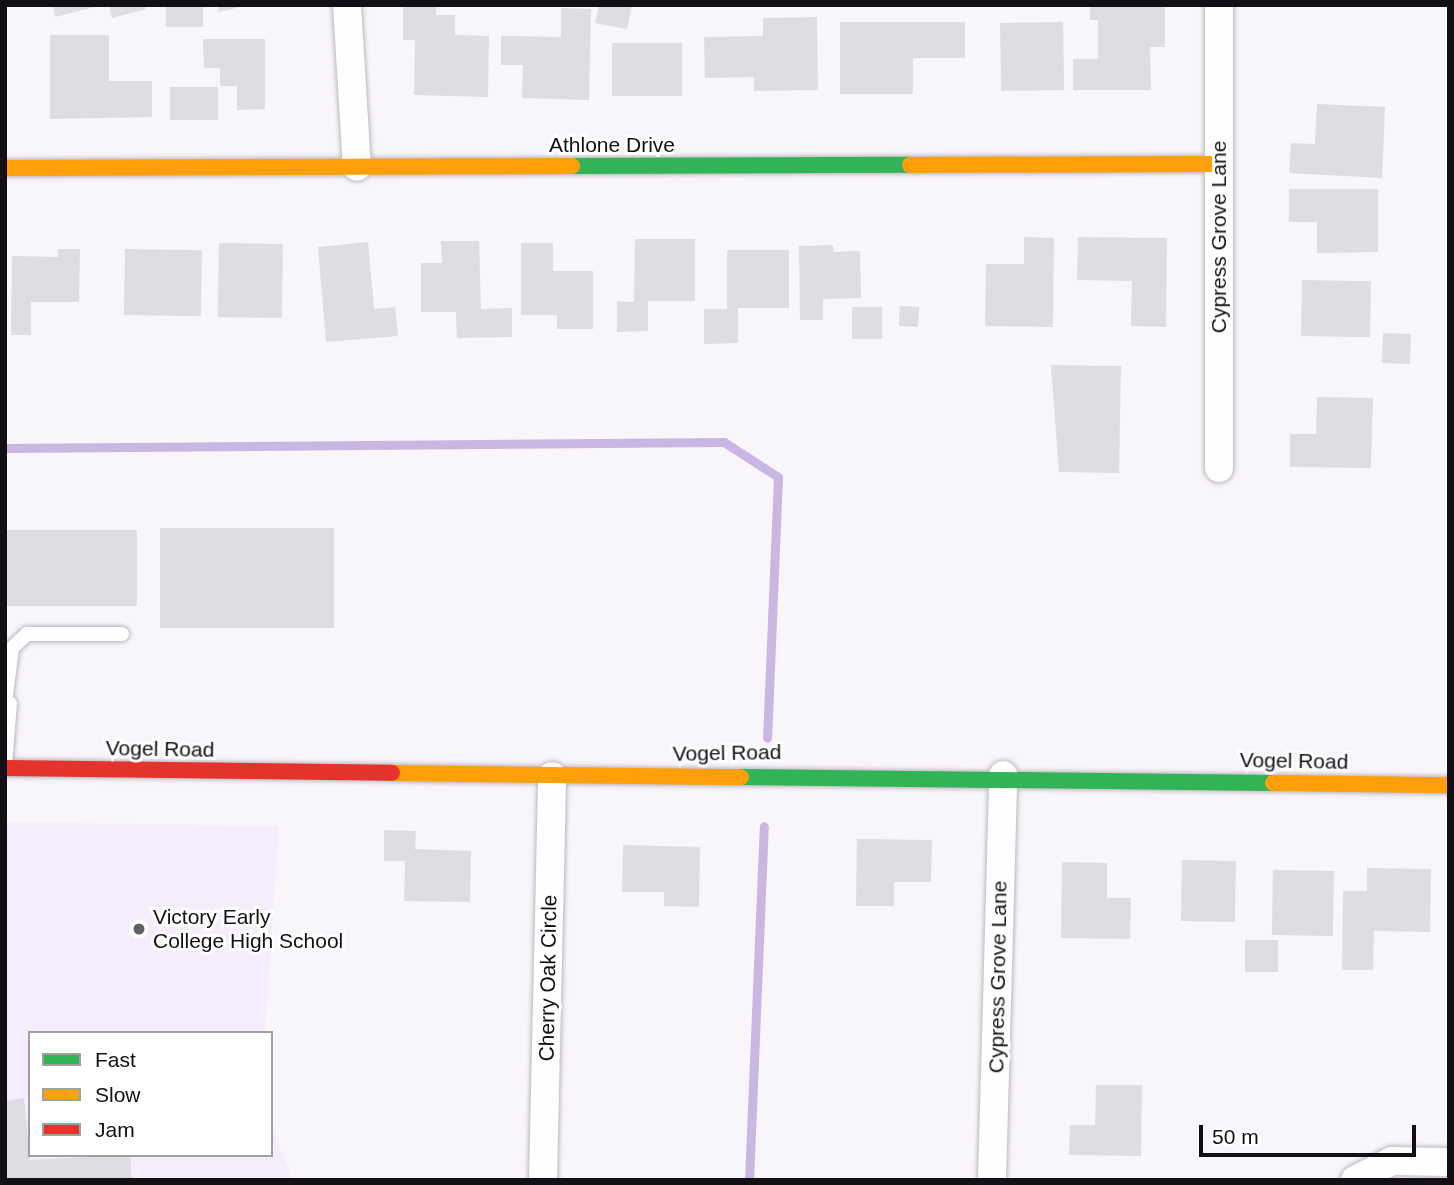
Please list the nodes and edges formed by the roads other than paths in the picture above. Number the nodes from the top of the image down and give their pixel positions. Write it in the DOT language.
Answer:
graph roads {
  1 [pos="347,5"];
  2 [pos="1219,5"];
  3 [pos="1220,164"];
  4 [pos="356,167"];
  5 [pos="5,168"];
  6 [pos="1219,468"];
  7 [pos="122,634"];
  8 [pos="7,703"];
  9 [pos="5,766"];
  10 [pos="1003,775"];
  11 [pos="552,776"];
  12 [pos="1449,785"];
  13 [pos="1449,1162"];
  14 [pos="543,1180"];
  15 [pos="992,1180"];
  16 [pos="1355,1180"];
  1 -- 4 [label="street"];
  2 -- 3 [label="street, Cypress Grove Lane"];
  3 -- 4 [label="street, Athlone Drive"];
  3 -- 6 [label="street, Cypress Grove Lane"];
  4 -- 5 [label="street, Athlone Drive"];
  7 -- 8 [label="lane"];
  8 -- 9 [label="lane"];
  9 -- 11 [label="street, Vogel Road"];
  10 -- 11 [label="street, Vogel Road"];
  10 -- 12 [label="street, Vogel Road"];
  10 -- 15 [label="street, Cypress Grove Lane"];
  11 -- 14 [label="street, Cherry Oak Circle"];
  13 -- 16 [label="street"];
}
